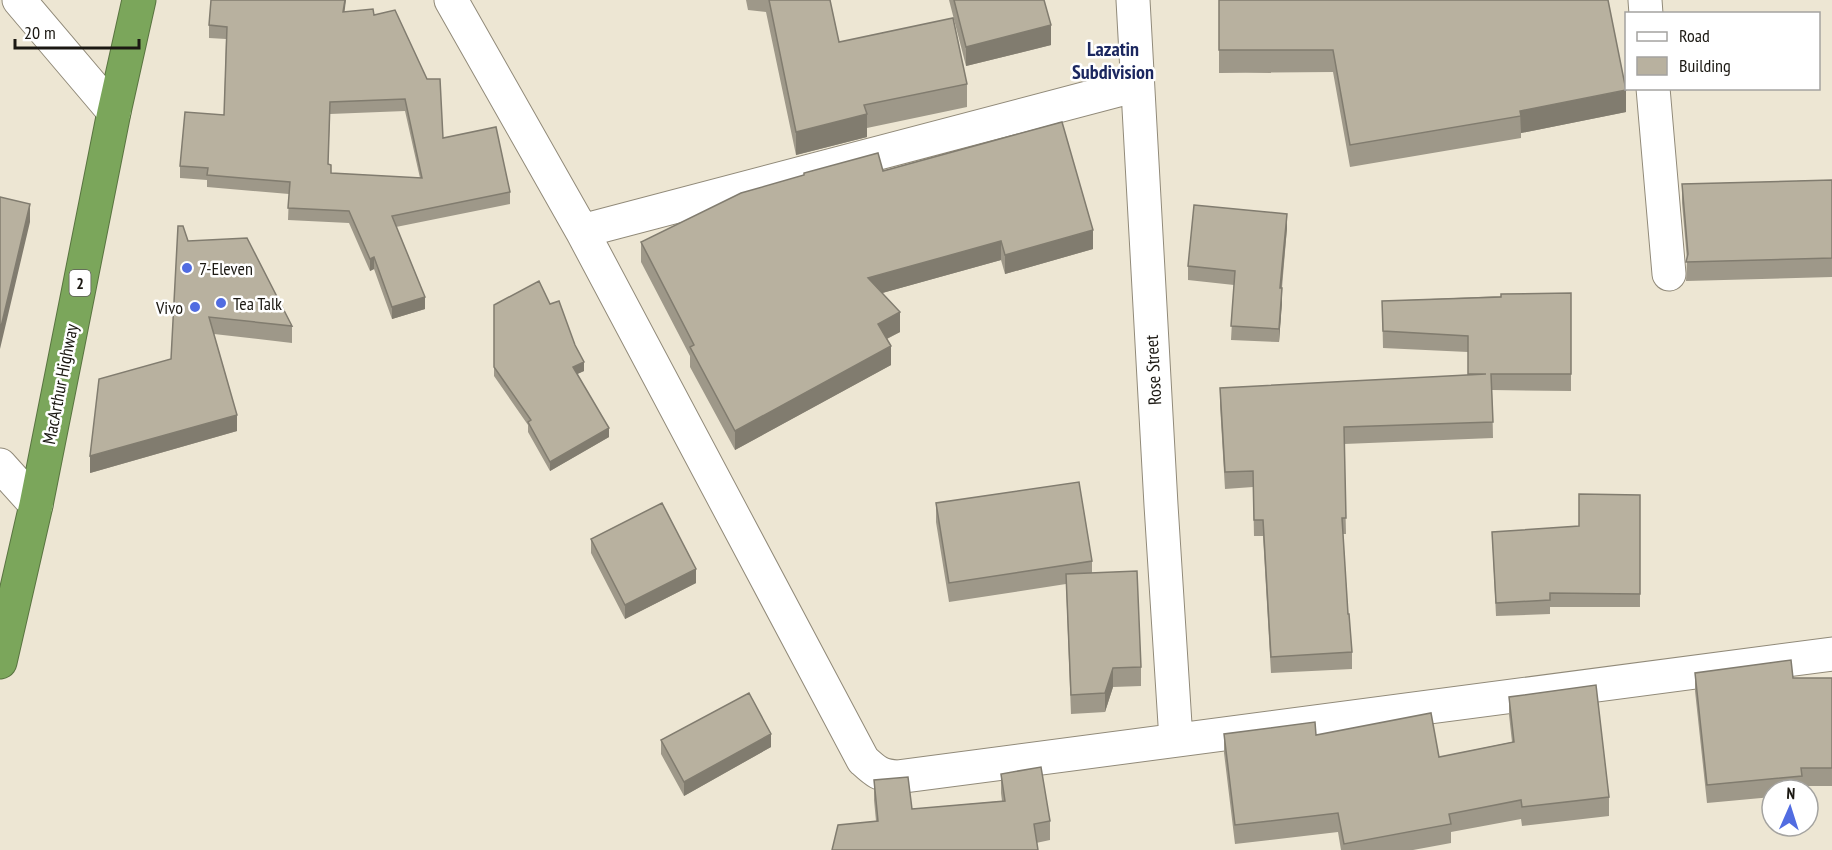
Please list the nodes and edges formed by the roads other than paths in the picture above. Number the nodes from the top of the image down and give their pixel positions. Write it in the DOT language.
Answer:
graph roads {
  1 [pos="19,0"];
  2 [pos="139,0"];
  3 [pos="451,0"];
  4 [pos="1133,0"];
  5 [pos="1137,85"];
  6 [pos="1653,90"];
  7 [pos="114,112"];
  8 [pos="582,231"];
  9 [pos="1669,274"];
  10 [pos="0,465"];
  11 [pos="36,505"];
  12 [pos="1832,654"];
  13 [pos="0,662"];
  14 [pos="1176,740"];
  1 -- 7 [label="street"];
  2 -- 7 [label="highway, MacArthur Highway / 2"];
  3 -- 8 [label="street"];
  4 -- 5 [label="street, Rose Street"];
  5 -- 8 [label="street"];
  5 -- 14 [label="street, Rose Street"];
  6 -- 9 [label="street"];
  7 -- 11 [label="highway, MacArthur Highway / 2"];
  8 -- 14 [label="street"];
  10 -- 11 [label="street"];
  11 -- 13 [label="highway, MacArthur Highway / 2"];
  12 -- 14 [label="street"];
}
